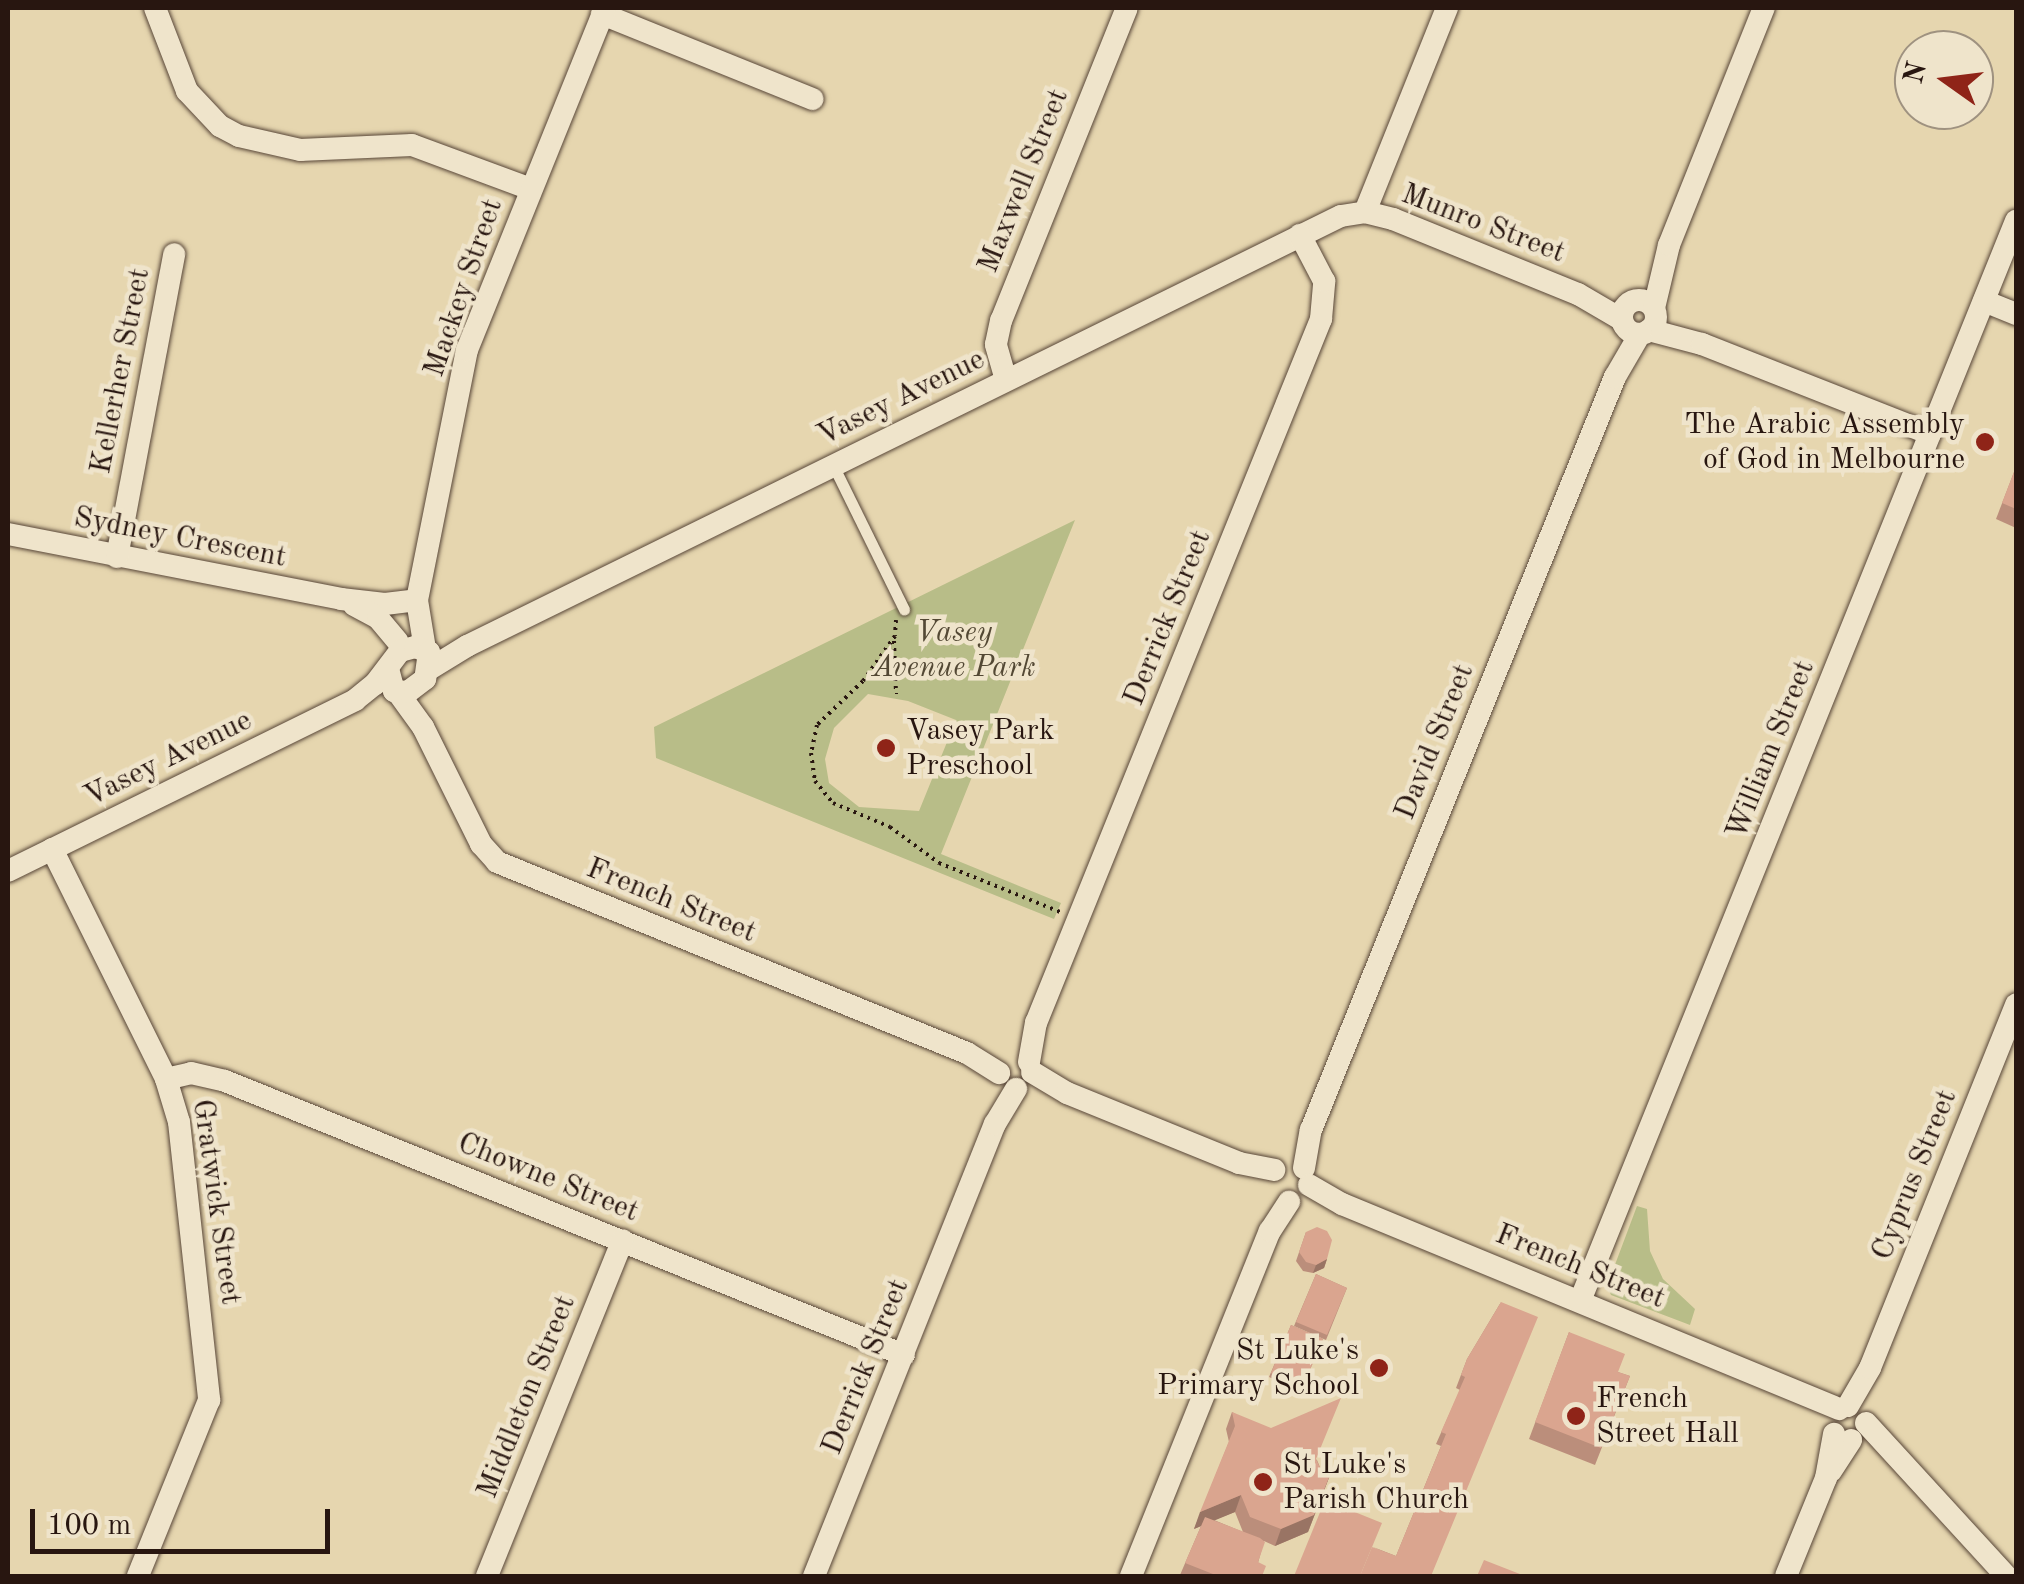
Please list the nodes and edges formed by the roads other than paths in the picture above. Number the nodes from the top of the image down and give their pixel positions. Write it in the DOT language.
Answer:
graph roads {
  1 [pos="155,8"];
  2 [pos="1127,8"];
  3 [pos="1446,8"];
  4 [pos="1764,8"];
  5 [pos="604,11"];
  6 [pos="812,99"];
  7 [pos="531,189"];
  8 [pos="1365,212"];
  9 [pos="2016,221"];
  10 [pos="1300,236"];
  11 [pos="174,254"];
  12 [pos="1984,301"];
  13 [pos="2016,314"];
  14 [pos="1638,317"];
  15 [pos="1006,380"];
  16 [pos="1930,434"];
  17 [pos="832,465"];
  18 [pos="8,534"];
  19 [pos="117,557"];
  20 [pos="341,600"];
  21 [pos="417,600"];
  22 [pos="897,609"];
  23 [pos="408,667"];
  24 [pos="52,849"];
  25 [pos="8,871"];
  26 [pos="2016,1004"];
  27 [pos="1016,1072"];
  28 [pos="166,1079"];
  29 [pos="1289,1183"];
  30 [pos="623,1240"];
  31 [pos="1580,1300"];
  32 [pos="904,1354"];
  33 [pos="1848,1424"];
  34 [pos="138,1576"];
  35 [pos="487,1576"];
  36 [pos="814,1576"];
  37 [pos="1132,1576"];
  38 [pos="1786,1576"];
  39 [pos="2006,1576"];
  1 -- 7 [label="street"];
  2 -- 15 [label="street, Maxwell Street"];
  3 -- 8 [label="street"];
  4 -- 14 [label="street, David Street"];
  5 -- 6 [label="street"];
  5 -- 7 [label="street, Mackey Street"];
  7 -- 21 [label="street, Mackey Street"];
  8 -- 10 [label="street, Vasey Avenue"];
  8 -- 14 [label="street, Munro Street"];
  9 -- 12 [label="street, William Street"];
  10 -- 15 [label="street, Vasey Avenue"];
  10 -- 27 [label="street, Derrick Street"];
  11 -- 19 [label="street, Kellerher Street"];
  12 -- 13 [label="street"];
  12 -- 16 [label="street, William Street"];
  14 -- 16 [label="street, Munro Street"];
  14 -- 29 [label="street, David Street"];
  15 -- 17 [label="street, Vasey Avenue"];
  16 -- 31 [label="street, William Street"];
  17 -- 22 [label="lane"];
  17 -- 23 [label="street, Vasey Avenue"];
  18 -- 19 [label="street, Sydney Crescent"];
  19 -- 20 [label="street, Sydney Crescent"];
  20 -- 21 [label="street, Sydney Crescent"];
  20 -- 23 [label="street, Sydney Crescent"];
  21 -- 23 [label="street, Mackey Street"];
  23 -- 24 [label="street, Vasey Avenue"];
  23 -- 27 [label="street, French Street"];
  24 -- 25 [label="street, Vasey Avenue"];
  24 -- 28 [label="street, Gratwick Street"];
  26 -- 33 [label="street, Cyprus Street"];
  27 -- 29 [label="street, French Street"];
  27 -- 32 [label="street, Derrick Street"];
  28 -- 30 [label="street, Chowne Street"];
  28 -- 34 [label="street, Gratwick Street"];
  29 -- 31 [label="street, French Street"];
  29 -- 37 [label="street, David Street"];
  30 -- 32 [label="street, Chowne Street"];
  30 -- 35 [label="street, Middleton Street"];
  31 -- 33 [label="street, French Street"];
  32 -- 36 [label="street, Derrick Street"];
  33 -- 38 [label="street, Cyprus Street"];
  33 -- 39 [label="street, French Street"];
}
